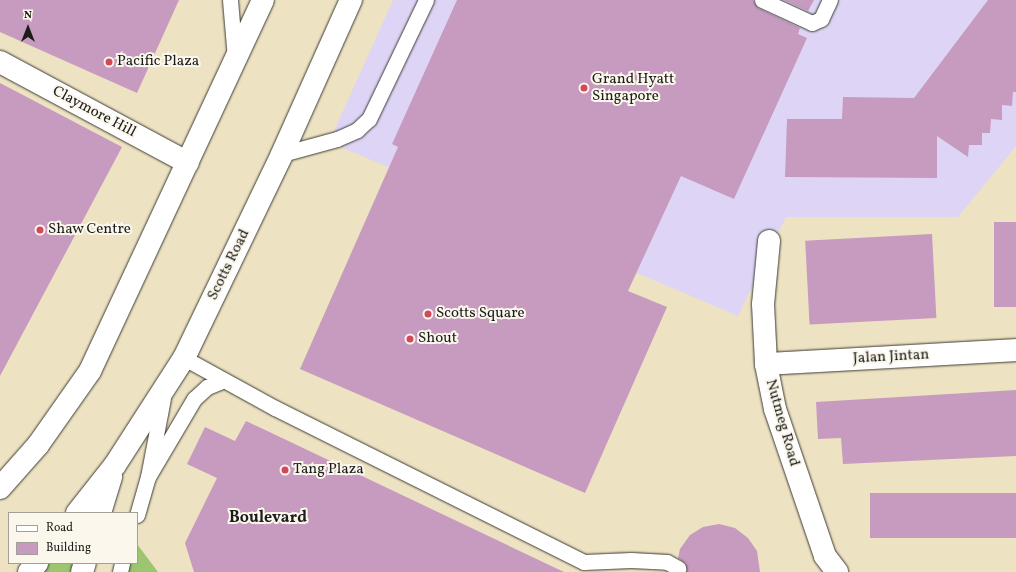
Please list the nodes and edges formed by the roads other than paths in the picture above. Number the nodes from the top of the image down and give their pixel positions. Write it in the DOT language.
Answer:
graph roads {
  1 [pos="230,0"];
  2 [pos="263,0"];
  3 [pos="351,0"];
  4 [pos="426,0"];
  5 [pos="762,0"];
  6 [pos="830,0"];
  7 [pos="236,59"];
  8 [pos="0,62"];
  9 [pos="282,154"];
  10 [pos="188,163"];
  11 [pos="769,241"];
  12 [pos="1016,350"];
  13 [pos="184,358"];
  14 [pos="766,364"];
  15 [pos="224,380"];
  16 [pos="164,393"];
  17 [pos="115,465"];
  18 [pos="148,477"];
  19 [pos="0,488"];
  20 [pos="77,512"];
  21 [pos="100,512"];
  22 [pos="138,512"];
  23 [pos="36,564"];
  24 [pos="678,568"];
  25 [pos="29,572"];
  26 [pos="837,572"];
  1 -- 7 [label="lane"];
  2 -- 7 [label="main road"];
  3 -- 9 [label="main road, Scotts Road"];
  4 -- 9 [label="lane"];
  5 -- 6 [label="lane"];
  7 -- 10 [label="main road"];
  8 -- 10 [label="main road, Claymore Hill"];
  9 -- 13 [label="main road, Scotts Road"];
  10 -- 19 [label="main road"];
  11 -- 14 [label="main road, Nutmeg Road"];
  12 -- 14 [label="main road, Jalan Jintan"];
  13 -- 15 [label="lane"];
  13 -- 16 [label="main road, Scotts Road"];
  14 -- 26 [label="main road, Nutmeg Road"];
  15 -- 18 [label="lane"];
  15 -- 24 [label="lane"];
  16 -- 17 [label="main road, Scotts Road"];
  16 -- 18 [label="lane"];
  17 -- 20 [label="main road, Scotts Road"];
  17 -- 21 [label="main road"];
  18 -- 22 [label="lane"];
  23 -- 25 [label="main road"];
}
